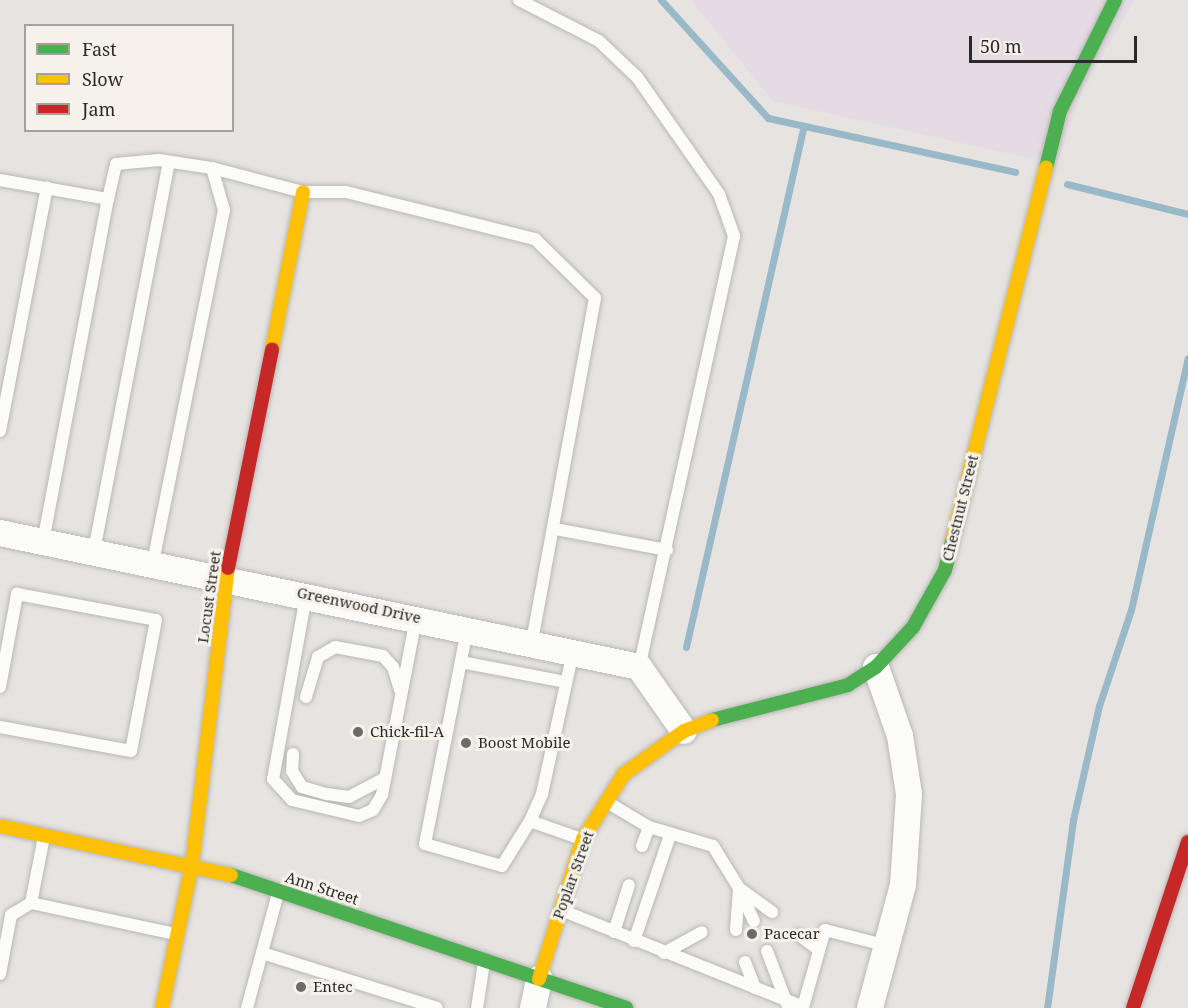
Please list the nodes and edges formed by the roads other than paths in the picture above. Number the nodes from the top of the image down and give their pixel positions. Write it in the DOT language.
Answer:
graph roads {
  1 [pos="519,0"];
  2 [pos="1115,0"];
  3 [pos="169,162"];
  4 [pos="212,168"];
  5 [pos="0,180"];
  6 [pos="47,188"];
  7 [pos="303,192"];
  8 [pos="108,199"];
  9 [pos="0,431"];
  10 [pos="555,529"];
  11 [pos="0,533"];
  12 [pos="43,542"];
  13 [pos="667,550"];
  14 [pos="94,551"];
  15 [pos="153,563"];
  16 [pos="226,577"];
  17 [pos="306,594"];
  18 [pos="417,618"];
  19 [pos="467,628"];
  20 [pos="532,642"];
  21 [pos="573,652"];
  22 [pos="461,662"];
  23 [pos="639,667"];
  24 [pos="876,667"];
  25 [pos="566,682"];
  26 [pos="0,687"];
  27 [pos="401,694"];
  28 [pos="306,697"];
  29 [pos="0,727"];
  30 [pos="684,731"];
  31 [pos="293,754"];
  32 [pos="385,778"];
  33 [pos="605,801"];
  34 [pos="530,821"];
  35 [pos="0,826"];
  36 [pos="649,827"];
  37 [pos="45,835"];
  38 [pos="670,835"];
  39 [pos="583,839"];
  40 [pos="1188,842"];
  41 [pos="642,846"];
  42 [pos="192,864"];
  43 [pos="629,885"];
  44 [pos="740,888"];
  45 [pos="279,891"];
  46 [pos="31,903"];
  47 [pos="560,909"];
  48 [pos="772,912"];
  49 [pos="735,913"];
  50 [pos="723,920"];
  51 [pos="754,921"];
  52 [pos="736,930"];
  53 [pos="614,932"];
  54 [pos="702,932"];
  55 [pos="176,934"];
  56 [pos="799,935"];
  57 [pos="634,941"];
  58 [pos="888,946"];
  59 [pos="819,950"];
  60 [pos="767,951"];
  61 [pos="262,953"];
  62 [pos="664,953"];
  63 [pos="485,960"];
  64 [pos="745,962"];
  65 [pos="309,968"];
  66 [pos="0,974"];
  67 [pos="344,979"];
  68 [pos="539,979"];
  69 [pos="305,981"];
  70 [pos="755,988"];
  71 [pos="340,993"];
  72 [pos="404,1003"];
  73 [pos="787,1005"];
  74 [pos="162,1008"];
  75 [pos="247,1008"];
  76 [pos="437,1008"];
  77 [pos="477,1008"];
  78 [pos="533,1008"];
  79 [pos="626,1008"];
  80 [pos="870,1008"];
  81 [pos="1133,1008"];
  1 -- 13 [label="lane"];
  2 -- 24 [label="main road, Chestnut Street"];
  3 -- 4 [label="lane"];
  3 -- 8 [label="lane"];
  3 -- 14 [label="lane"];
  4 -- 7 [label="lane"];
  4 -- 15 [label="lane"];
  5 -- 6 [label="lane"];
  6 -- 8 [label="lane"];
  6 -- 9 [label="lane"];
  7 -- 10 [label="lane"];
  7 -- 16 [label="main road, Locust Street"];
  8 -- 12 [label="lane"];
  10 -- 13 [label="lane"];
  10 -- 20 [label="lane"];
  11 -- 12 [label="street, Greenwood Drive"];
  12 -- 14 [label="street, Greenwood Drive"];
  13 -- 23 [label="lane"];
  14 -- 15 [label="street, Greenwood Drive"];
  15 -- 16 [label="street, Greenwood Drive"];
  16 -- 17 [label="street, Greenwood Drive"];
  16 -- 42 [label="main road, Locust Street"];
  17 -- 18 [label="street, Greenwood Drive"];
  17 -- 32 [label="lane"];
  18 -- 19 [label="street, Greenwood Drive"];
  18 -- 27 [label="lane"];
  19 -- 20 [label="street, Greenwood Drive"];
  19 -- 22 [label="lane"];
  20 -- 21 [label="street, Greenwood Drive"];
  21 -- 23 [label="street, Greenwood Drive"];
  21 -- 25 [label="lane"];
  22 -- 25 [label="lane"];
  22 -- 34 [label="lane"];
  23 -- 30 [label="street"];
  24 -- 30 [label="main road, Poplar Street"];
  24 -- 58 [label="street"];
  25 -- 34 [label="lane"];
  26 -- 29 [label="lane"];
  27 -- 28 [label="lane"];
  27 -- 32 [label="lane"];
  30 -- 33 [label="main road, Poplar Street"];
  31 -- 32 [label="lane"];
  33 -- 36 [label="lane"];
  33 -- 39 [label="main road, Poplar Street"];
  34 -- 39 [label="lane"];
  35 -- 37 [label="main road, Ann Street"];
  36 -- 38 [label="lane"];
  36 -- 41 [label="lane"];
  37 -- 42 [label="main road, Ann Street"];
  37 -- 46 [label="lane"];
  38 -- 44 [label="lane"];
  38 -- 57 [label="lane"];
  39 -- 47 [label="main road, Poplar Street"];
  40 -- 81 [label="main road"];
  42 -- 45 [label="main road, Ann Street"];
  42 -- 55 [label="main road, Locust Street"];
  43 -- 53 [label="lane"];
  44 -- 48 [label="lane"];
  44 -- 49 [label="lane"];
  44 -- 51 [label="lane"];
  45 -- 61 [label="lane"];
  45 -- 63 [label="main road, Ann Street"];
  46 -- 55 [label="lane"];
  46 -- 66 [label="lane"];
  47 -- 53 [label="lane"];
  47 -- 68 [label="main road, Poplar Street"];
  49 -- 50 [label="lane"];
  49 -- 52 [label="lane"];
  53 -- 57 [label="lane"];
  54 -- 62 [label="lane"];
  55 -- 74 [label="main road, Locust Street"];
  56 -- 59 [label="lane"];
  57 -- 62 [label="lane"];
  58 -- 59 [label="lane"];
  58 -- 80 [label="street"];
  59 -- 73 [label="lane"];
  60 -- 73 [label="lane"];
  61 -- 65 [label="lane"];
  61 -- 75 [label="lane"];
  62 -- 70 [label="lane"];
  63 -- 68 [label="main road, Ann Street"];
  63 -- 77 [label="lane"];
  64 -- 70 [label="lane"];
  65 -- 67 [label="lane"];
  65 -- 69 [label="lane"];
  67 -- 71 [label="lane"];
  67 -- 72 [label="lane"];
  68 -- 78 [label="street, Poplar Street"];
  68 -- 79 [label="main road, Ann Street"];
  70 -- 73 [label="lane"];
  72 -- 76 [label="lane"];
}
